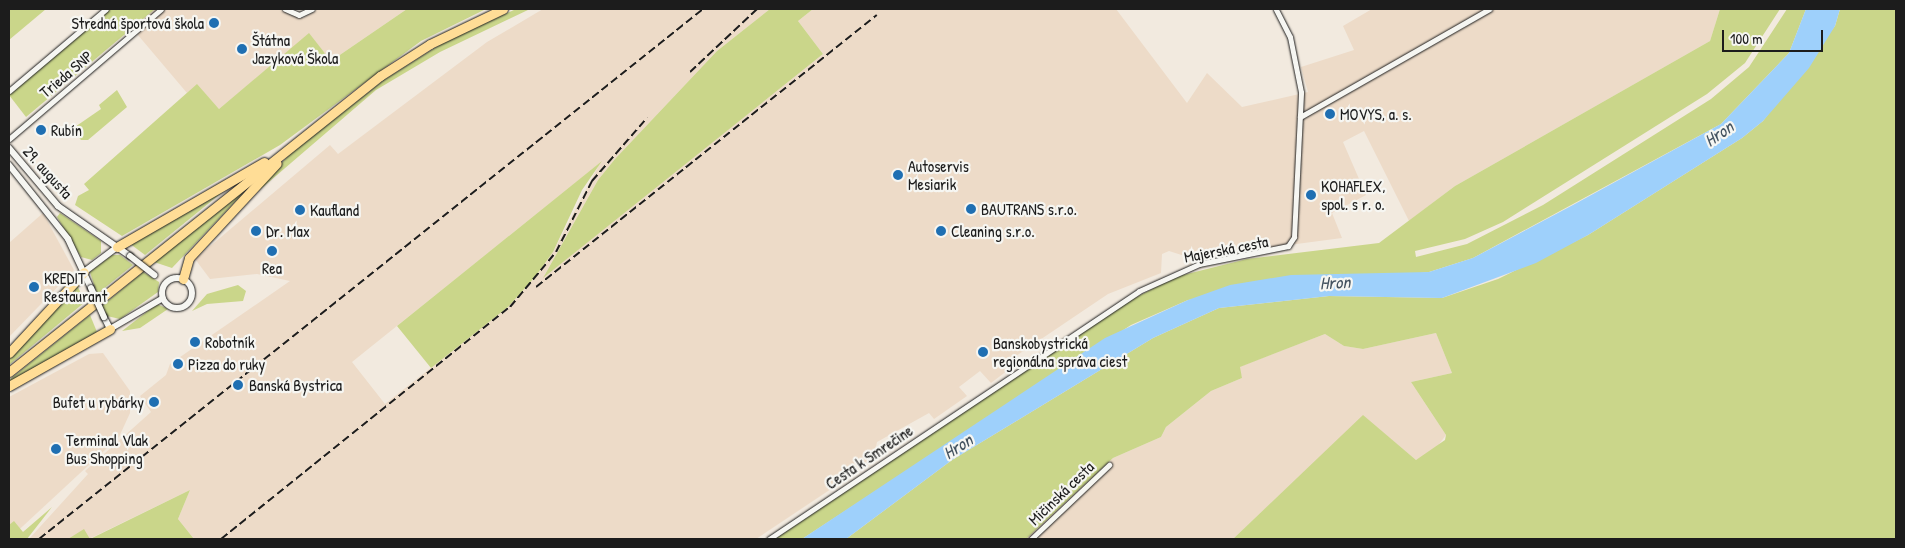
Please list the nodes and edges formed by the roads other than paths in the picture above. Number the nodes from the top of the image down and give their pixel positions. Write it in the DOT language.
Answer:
graph roads {
  1 [pos="106,9"];
  2 [pos="161,9"];
  3 [pos="285,9"];
  4 [pos="312,9"];
  5 [pos="503,9"];
  6 [pos="1276,9"];
  7 [pos="1489,9"];
  8 [pos="9,91"];
  9 [pos="1300,117"];
  10 [pos="9,139"];
  11 [pos="9,148"];
  12 [pos="288,148"];
  13 [pos="9,165"];
  14 [pos="117,247"];
  15 [pos="84,272"];
  16 [pos="183,279"];
  17 [pos="168,281"];
  18 [pos="163,298"];
  19 [pos="110,329"];
  20 [pos="9,353"];
  21 [pos="9,372"];
  22 [pos="9,386"];
  23 [pos="983,395"];
  24 [pos="1109,465"];
  25 [pos="769,539"];
  26 [pos="1031,539"];
  1 -- 8 [label="street, Trieda SNP"];
  2 -- 10 [label="street, Trieda SNP"];
  3 -- 4 [label="street"];
  5 -- 12 [label="main road"];
  6 -- 9 [label="street, Majerská cesta"];
  7 -- 9 [label="street"];
  9 -- 23 [label="street, Majerská cesta"];
  11 -- 14 [label="street, 29. augusta"];
  12 -- 14 [label="main road"];
  12 -- 16 [label="main road"];
  12 -- 21 [label="main road"];
  13 -- 15 [label="street, 29. augusta"];
  14 -- 15 [label="street"];
  14 -- 17 [label="street, 29. augusta, bridge"];
  15 -- 19 [label="street, 29. augusta, bridge"];
  15 -- 20 [label="main road"];
  16 -- 17 [label="street"];
  16 -- 18 [label="street"];
  17 -- 18 [label="street"];
  18 -- 19 [label="street"];
  19 -- 22 [label="main road"];
  23 -- 25 [label="street, Cesta k Smrečine"];
  24 -- 26 [label="street, Mičinská cesta"];
}
